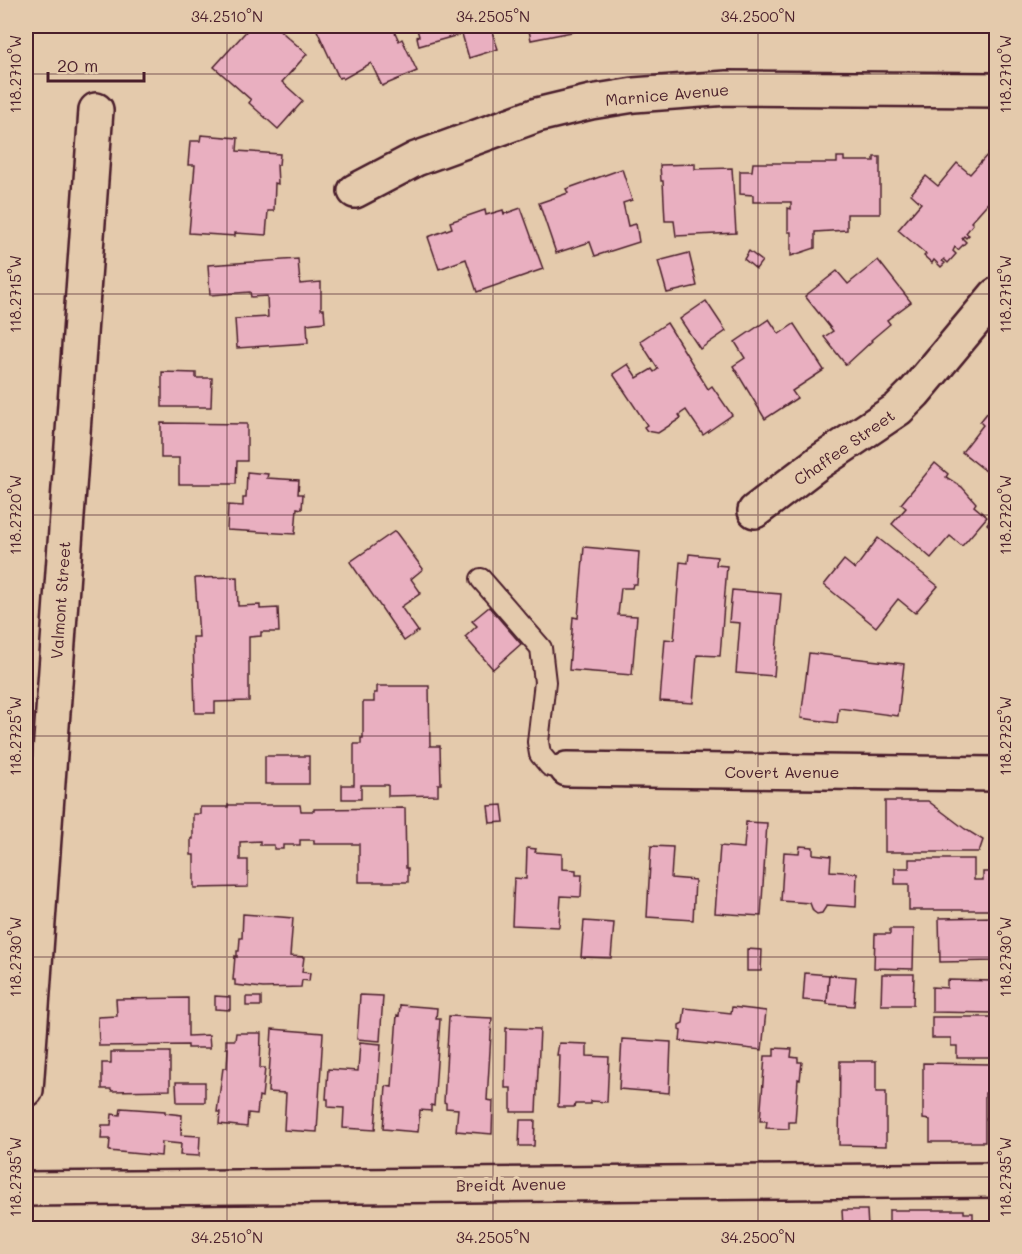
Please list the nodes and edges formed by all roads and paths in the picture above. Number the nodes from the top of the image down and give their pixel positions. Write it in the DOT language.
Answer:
graph roads {
  1 [pos="996,90"];
  2 [pos="96,110"];
  3 [pos="356,191"];
  4 [pos="996,295"];
  5 [pos="755,511"];
  6 [pos="482,579"];
  7 [pos="567,769"];
  8 [pos="996,774"];
  9 [pos="26,1090"];
  10 [pos="996,1180"];
  11 [pos="26,1189"];
  1 -- 3 [label="street, Marnice Avenue"];
  2 -- 9 [label="street, Valmont Street"];
  4 -- 5 [label="street, Chaffee Street"];
  6 -- 7 [label="lane"];
  7 -- 8 [label="street, Covert Avenue"];
  10 -- 11 [label="street, Breidt Avenue"];
}
